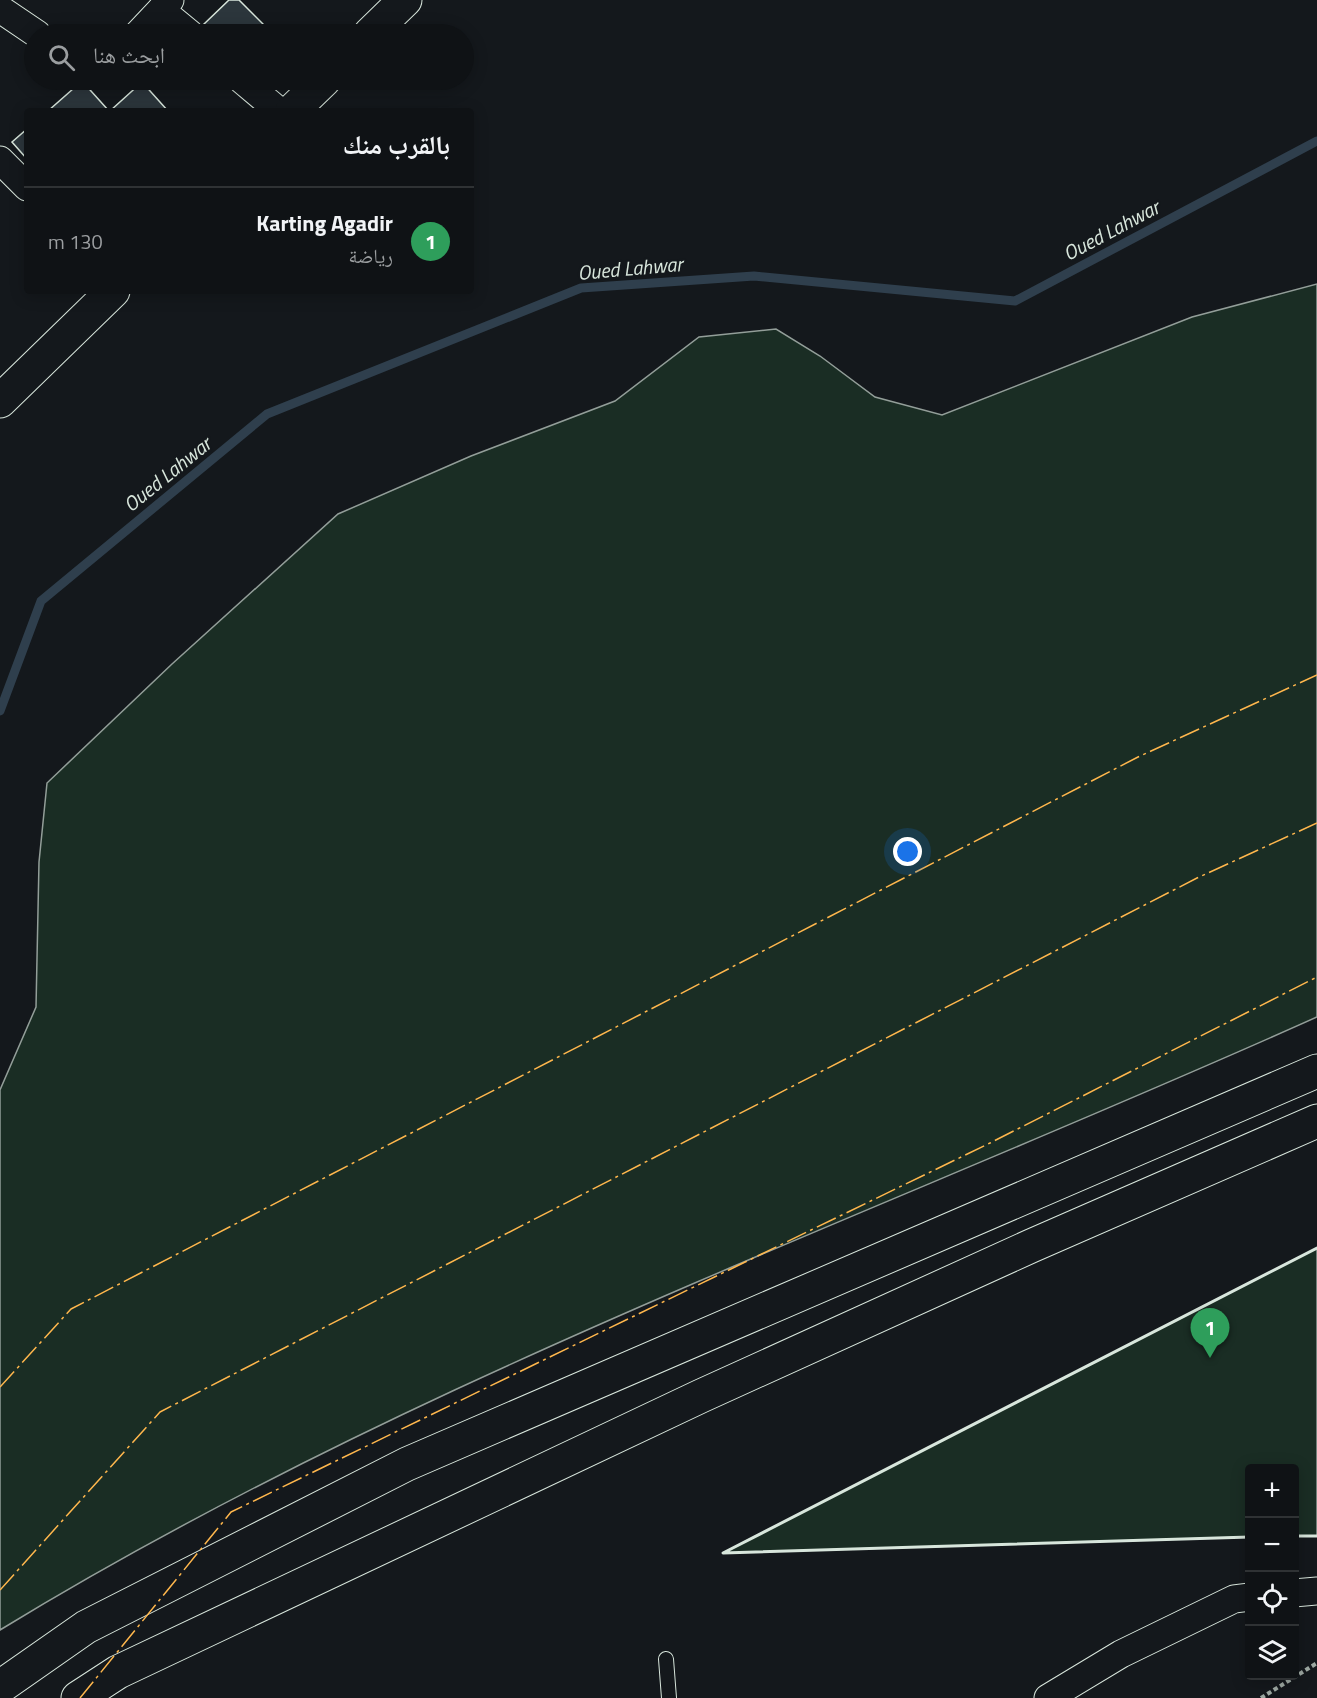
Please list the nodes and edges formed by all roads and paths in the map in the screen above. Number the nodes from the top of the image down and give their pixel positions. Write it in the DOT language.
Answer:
graph roads {
  1 [pos="405,0"];
  2 [pos="165,5"];
  3 [pos="0,9"];
  4 [pos="147,24"];
  5 [pos="181,24"];
  6 [pos="380,24"];
  7 [pos="24,25"];
  8 [pos="254,90"];
  9 [pos="314,90"];
  10 [pos="275,108"];
  11 [pos="295,108"];
  12 [pos="0,160"];
  13 [pos="24,184"];
  14 [pos="110,294"];
  15 [pos="0,401"];
  16 [pos="1317,1071"];
  17 [pos="1317,1120"];
  18 [pos="1317,1591"];
  19 [pos="1299,1593"];
  20 [pos="1245,1598"];
  21 [pos="666,1659"];
  22 [pos="1317,1663"];
  23 [pos="0,1687"];
  24 [pos="78,1698"];
  25 [pos="669,1698"];
  26 [pos="1048,1698"];
  27 [pos="1261,1698"];
  1 -- 6 [label="street"];
  2 -- 4 [label="street"];
  2 -- 5 [label="street"];
  3 -- 7 [label="street"];
  8 -- 10 [label="street"];
  9 -- 11 [label="street"];
  12 -- 13 [label="street"];
  14 -- 15 [label="street"];
  16 -- 23 [label="street"];
  17 -- 24 [label="street"];
  18 -- 19 [label="street"];
  20 -- 26 [label="street"];
  21 -- 25 [label="lane"];
  22 -- 27 [label="path"];
}
